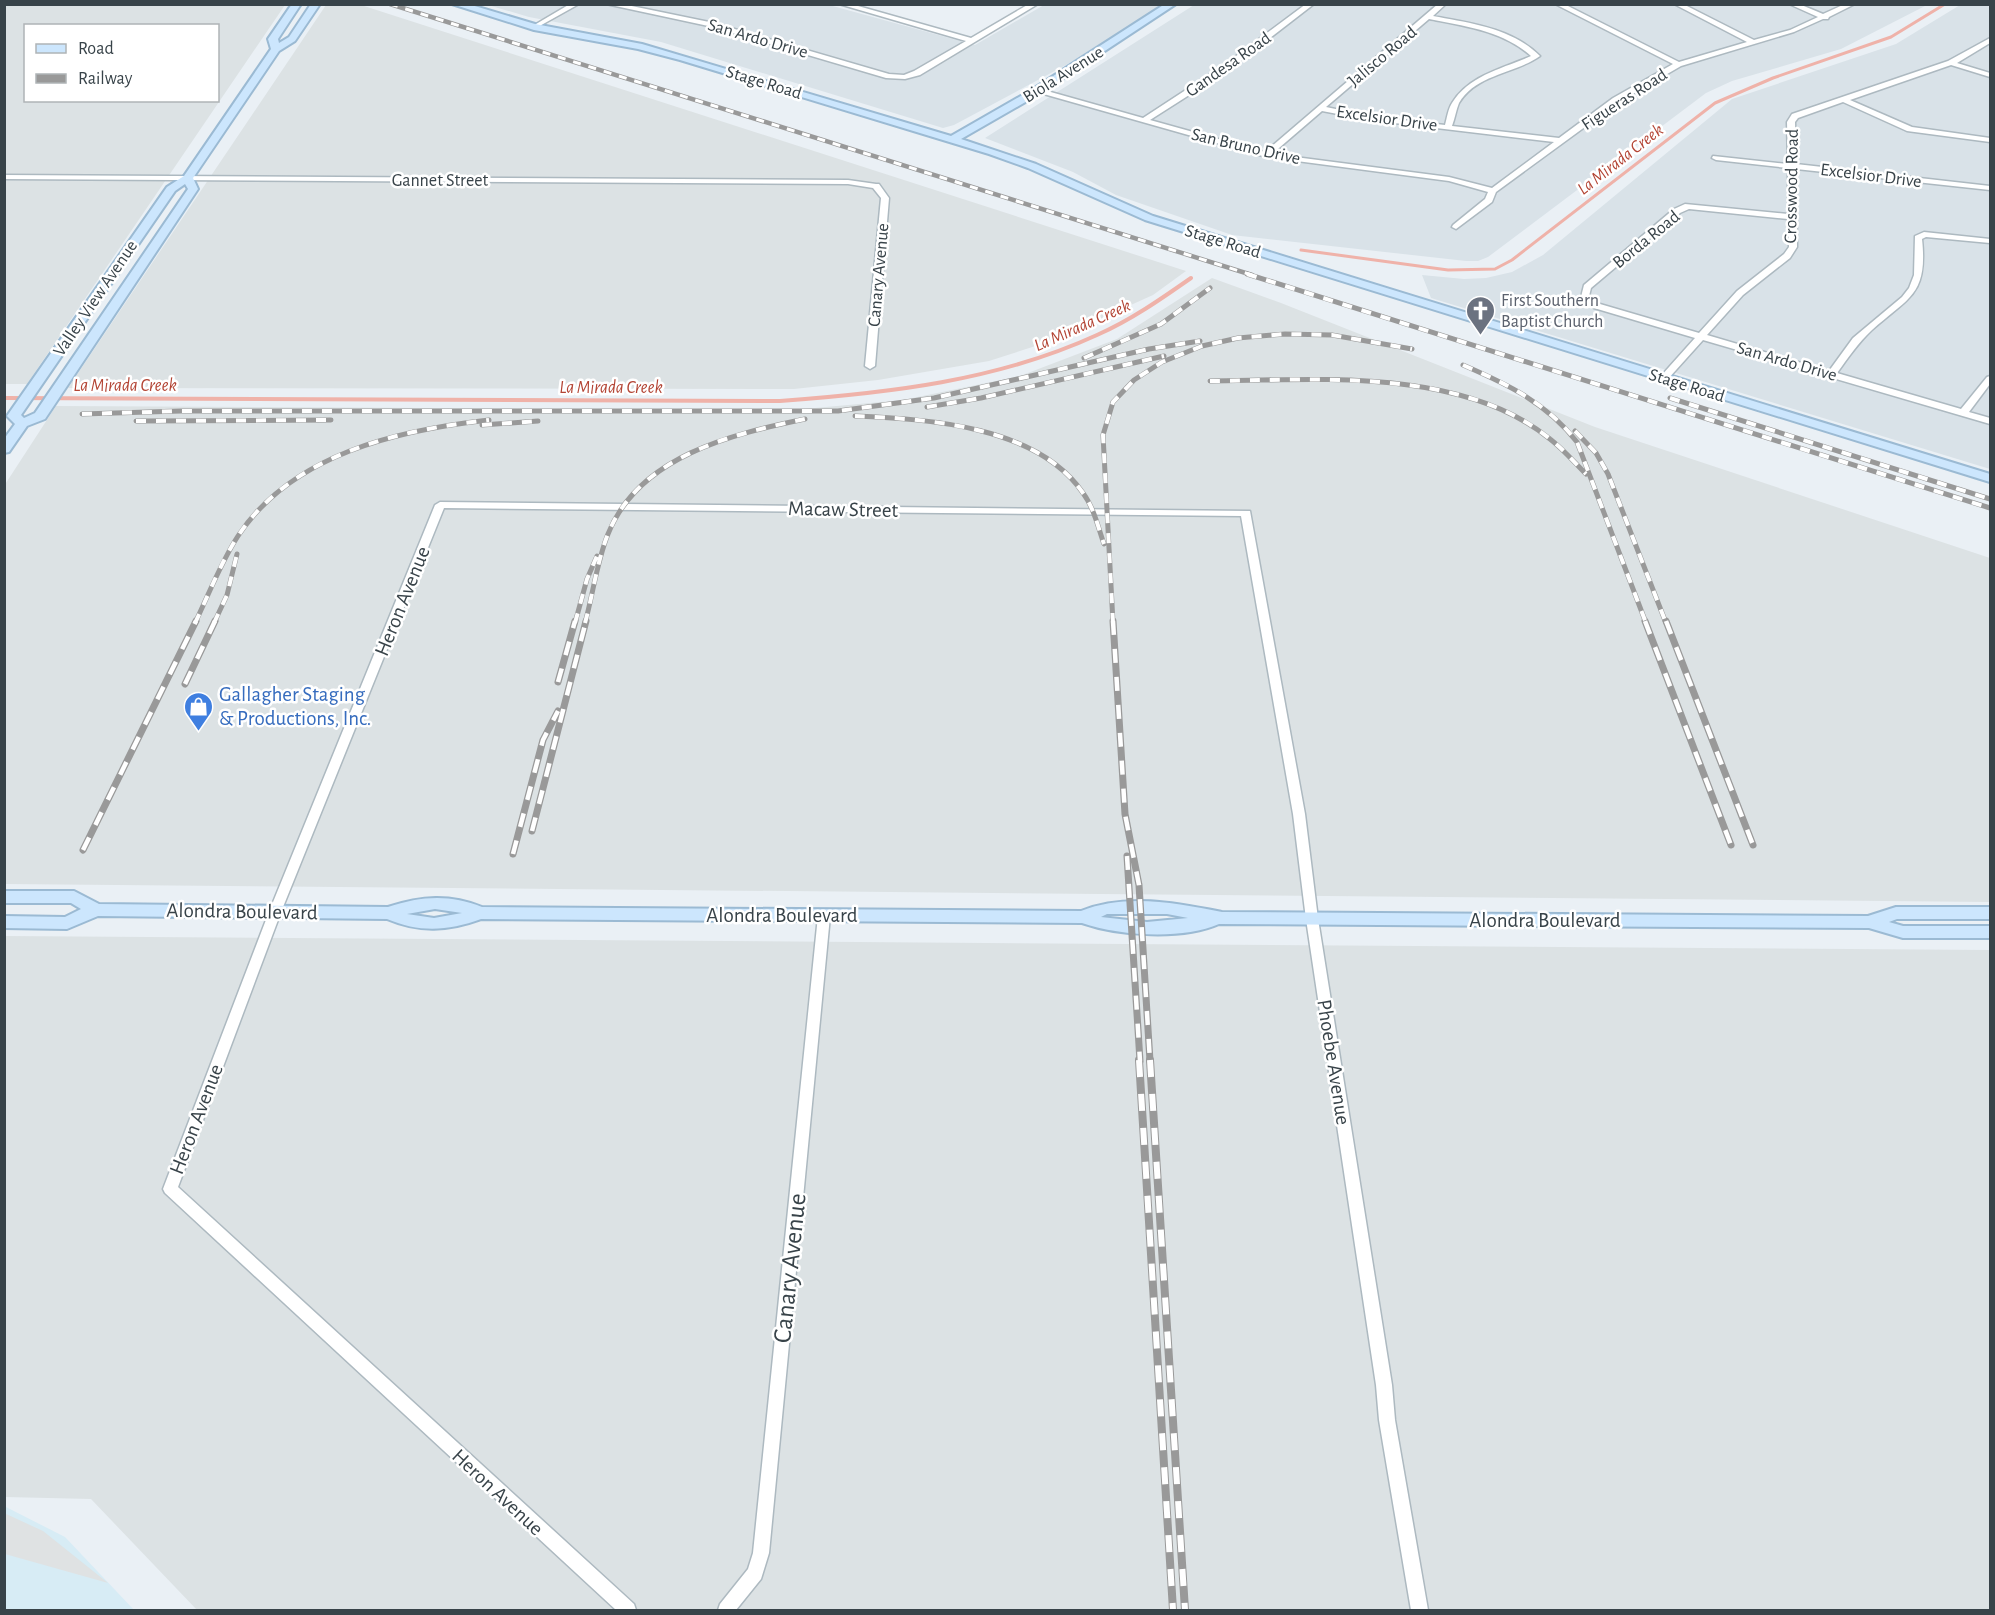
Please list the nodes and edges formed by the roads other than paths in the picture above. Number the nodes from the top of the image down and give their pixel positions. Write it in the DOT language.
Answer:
graph roads {
  1 [pos="297,4"];
  2 [pos="316,4"];
  3 [pos="456,4"];
  4 [pos="576,4"];
  5 [pos="609,4"];
  6 [pos="842,4"];
  7 [pos="1035,4"];
  8 [pos="1172,4"];
  9 [pos="1311,4"];
  10 [pos="1443,4"];
  11 [pos="1558,4"];
  12 [pos="1677,4"];
  13 [pos="1792,4"];
  14 [pos="1852,4"];
  15 [pos="1429,17"];
  16 [pos="1826,18"];
  17 [pos="534,27"];
  18 [pos="1990,40"];
  19 [pos="973,41"];
  20 [pos="1753,42"];
  21 [pos="276,49"];
  22 [pos="1951,63"];
  23 [pos="1678,64"];
  24 [pos="1990,75"];
  25 [pos="1037,91"];
  26 [pos="1844,100"];
  27 [pos="1319,108"];
  28 [pos="1144,121"];
  29 [pos="1448,127"];
  30 [pos="952,140"];
  31 [pos="1990,140"];
  32 [pos="1562,141"];
  33 [pos="1266,155"];
  34 [pos="1716,158"];
  35 [pos="1793,166"];
  36 [pos="4,177"];
  37 [pos="188,178"];
  38 [pos="876,186"];
  39 [pos="1990,188"];
  40 [pos="1493,191"];
  41 [pos="1792,217"];
  42 [pos="1456,227"];
  43 [pos="1990,240"];
  44 [pos="1585,297"];
  45 [pos="1701,336"];
  46 [pos="870,366"];
  47 [pos="1832,374"];
  48 [pos="1664,378"];
  49 [pos="1990,379"];
  50 [pos="1963,413"];
  51 [pos="1990,421"];
  52 [pos="22,423"];
  53 [pos="4,449"];
  54 [pos="1990,478"];
  55 [pos="440,505"];
  56 [pos="1246,513"];
  57 [pos="4,897"];
  58 [pos="96,910"];
  59 [pos="275,912"];
  60 [pos="1990,914"];
  61 [pos="824,916"];
  62 [pos="1312,919"];
  63 [pos="4,922"];
  64 [pos="1869,922"];
  65 [pos="1990,932"];
  66 [pos="628,1611"];
  67 [pos="726,1611"];
  68 [pos="1420,1611"];
  1 -- 21 [label="main road, Valley View Avenue"];
  2 -- 21 [label="main road, Valley View Avenue"];
  3 -- 17 [label="main road, Stage Road"];
  4 -- 17 [label="street"];
  5 -- 19 [label="street, San Ardo Drive"];
  6 -- 19 [label="street"];
  7 -- 19 [label="street"];
  8 -- 25 [label="main road, Biola Avenue"];
  9 -- 28 [label="street, Gandesa Road"];
  10 -- 15 [label="street, Jalisco Road"];
  11 -- 23 [label="street"];
  12 -- 20 [label="street"];
  13 -- 16 [label="street"];
  14 -- 16 [label="street, Figueras Road"];
  15 -- 27 [label="street, Jalisco Road"];
  15 -- 29 [label="street"];
  16 -- 20 [label="street, Figueras Road"];
  17 -- 30 [label="main road, Stage Road"];
  18 -- 22 [label="street, Crosswood Road"];
  20 -- 23 [label="street, Figueras Road"];
  21 -- 37 [label="main road, Valley View Avenue"];
  22 -- 24 [label="street"];
  22 -- 26 [label="street, Crosswood Road"];
  23 -- 32 [label="street, Figueras Road"];
  25 -- 28 [label="street, San Bruno Drive"];
  25 -- 30 [label="main road, Biola Avenue"];
  26 -- 31 [label="street"];
  26 -- 35 [label="street, Crosswood Road"];
  27 -- 29 [label="street, Excelsior Drive"];
  27 -- 33 [label="street, Jalisco Road"];
  28 -- 33 [label="street, San Bruno Drive"];
  29 -- 32 [label="street, Excelsior Drive"];
  30 -- 48 [label="main road, Stage Road"];
  32 -- 40 [label="street, Figueras Road"];
  33 -- 40 [label="street, San Bruno Drive"];
  34 -- 35 [label="street, Excelsior Drive"];
  35 -- 39 [label="street, Excelsior Drive"];
  35 -- 41 [label="street, Crosswood Road"];
  36 -- 37 [label="street, Gannet Street"];
  37 -- 38 [label="street, Gannet Street"];
  37 -- 52 [label="main road, Valley View Avenue"];
  37 -- 52 [label="main road, Valley View Avenue"];
  38 -- 46 [label="street, Canary Avenue"];
  40 -- 42 [label="street, Figueras Road"];
  41 -- 44 [label="street, Borda Road"];
  41 -- 45 [label="street, Crosswood Road"];
  43 -- 47 [label="street"];
  44 -- 45 [label="street, San Ardo Drive"];
  45 -- 47 [label="street, San Ardo Drive"];
  45 -- 48 [label="street, Crosswood Road"];
  47 -- 50 [label="street, San Ardo Drive"];
  48 -- 54 [label="main road, Stage Road"];
  49 -- 50 [label="street"];
  50 -- 51 [label="street, San Ardo Drive"];
  52 -- 53 [label="main road, Valley View Avenue"];
  55 -- 56 [label="street, Macaw Street"];
  55 -- 59 [label="street, Heron Avenue"];
  56 -- 62 [label="street, Phoebe Avenue"];
  57 -- 58 [label="main road, Alondra Boulevard"];
  58 -- 59 [label="main road, Alondra Boulevard"];
  58 -- 63 [label="main road, Alondra Boulevard"];
  59 -- 61 [label="main road, Alondra Boulevard"];
  59 -- 66 [label="street, Heron Avenue"];
  60 -- 64 [label="main road, Alondra Boulevard"];
  61 -- 62 [label="main road, Alondra Boulevard"];
  61 -- 67 [label="street, Canary Avenue"];
  62 -- 64 [label="main road, Alondra Boulevard"];
  62 -- 68 [label="street, Phoebe Avenue"];
  64 -- 65 [label="main road, Alondra Boulevard"];
}
